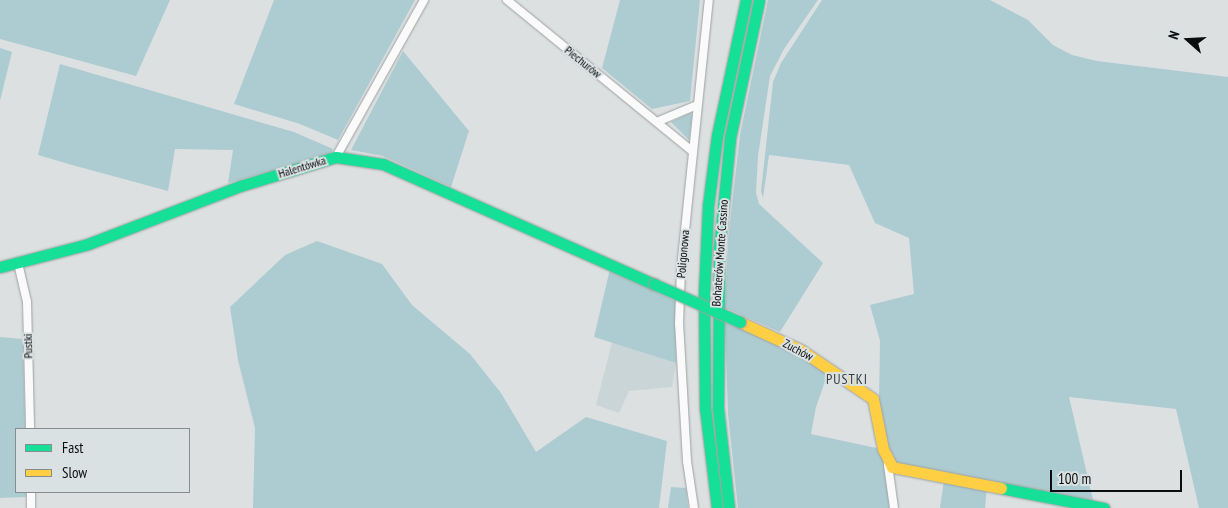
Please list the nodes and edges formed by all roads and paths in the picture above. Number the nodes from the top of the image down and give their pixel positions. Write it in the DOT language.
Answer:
graph roads {
  1 [pos="424,0"];
  2 [pos="507,0"];
  3 [pos="709,0"];
  4 [pos="746,0"];
  5 [pos="759,0"];
  6 [pos="697,105"];
  7 [pos="659,121"];
  8 [pos="692,151"];
  9 [pos="336,157"];
  10 [pos="18,263"];
  11 [pos="0,267"];
  12 [pos="654,284"];
  13 [pos="30,428"];
  14 [pos="888,465"];
  15 [pos="31,493"];
  16 [pos="32,508"];
  17 [pos="694,508"];
  18 [pos="717,508"];
  19 [pos="729,508"];
  20 [pos="894,508"];
  21 [pos="1104,508"];
  1 -- 9 [label="street"];
  2 -- 7 [label="street, Piechurów"];
  3 -- 6 [label="street, Poligonowa"];
  4 -- 18 [label="main road, Bohaterów Monte Cassino"];
  5 -- 19 [label="main road, Bohaterów Monte Cassino"];
  6 -- 7 [label="street"];
  6 -- 8 [label="street, Poligonowa"];
  7 -- 8 [label="street, Piechurów"];
  8 -- 17 [label="street, Poligonowa"];
  9 -- 10 [label="main road, Halentówka"];
  9 -- 12 [label="main road, Halentówka"];
  10 -- 11 [label="main road, Halentówka"];
  10 -- 13 [label="street, Pustki"];
  12 -- 14 [label="main road, Zuchów, bridge"];
  14 -- 20 [label="street, Zuchów"];
  14 -- 21 [label="main road"];
  15 -- 16 [label="street"];
}
